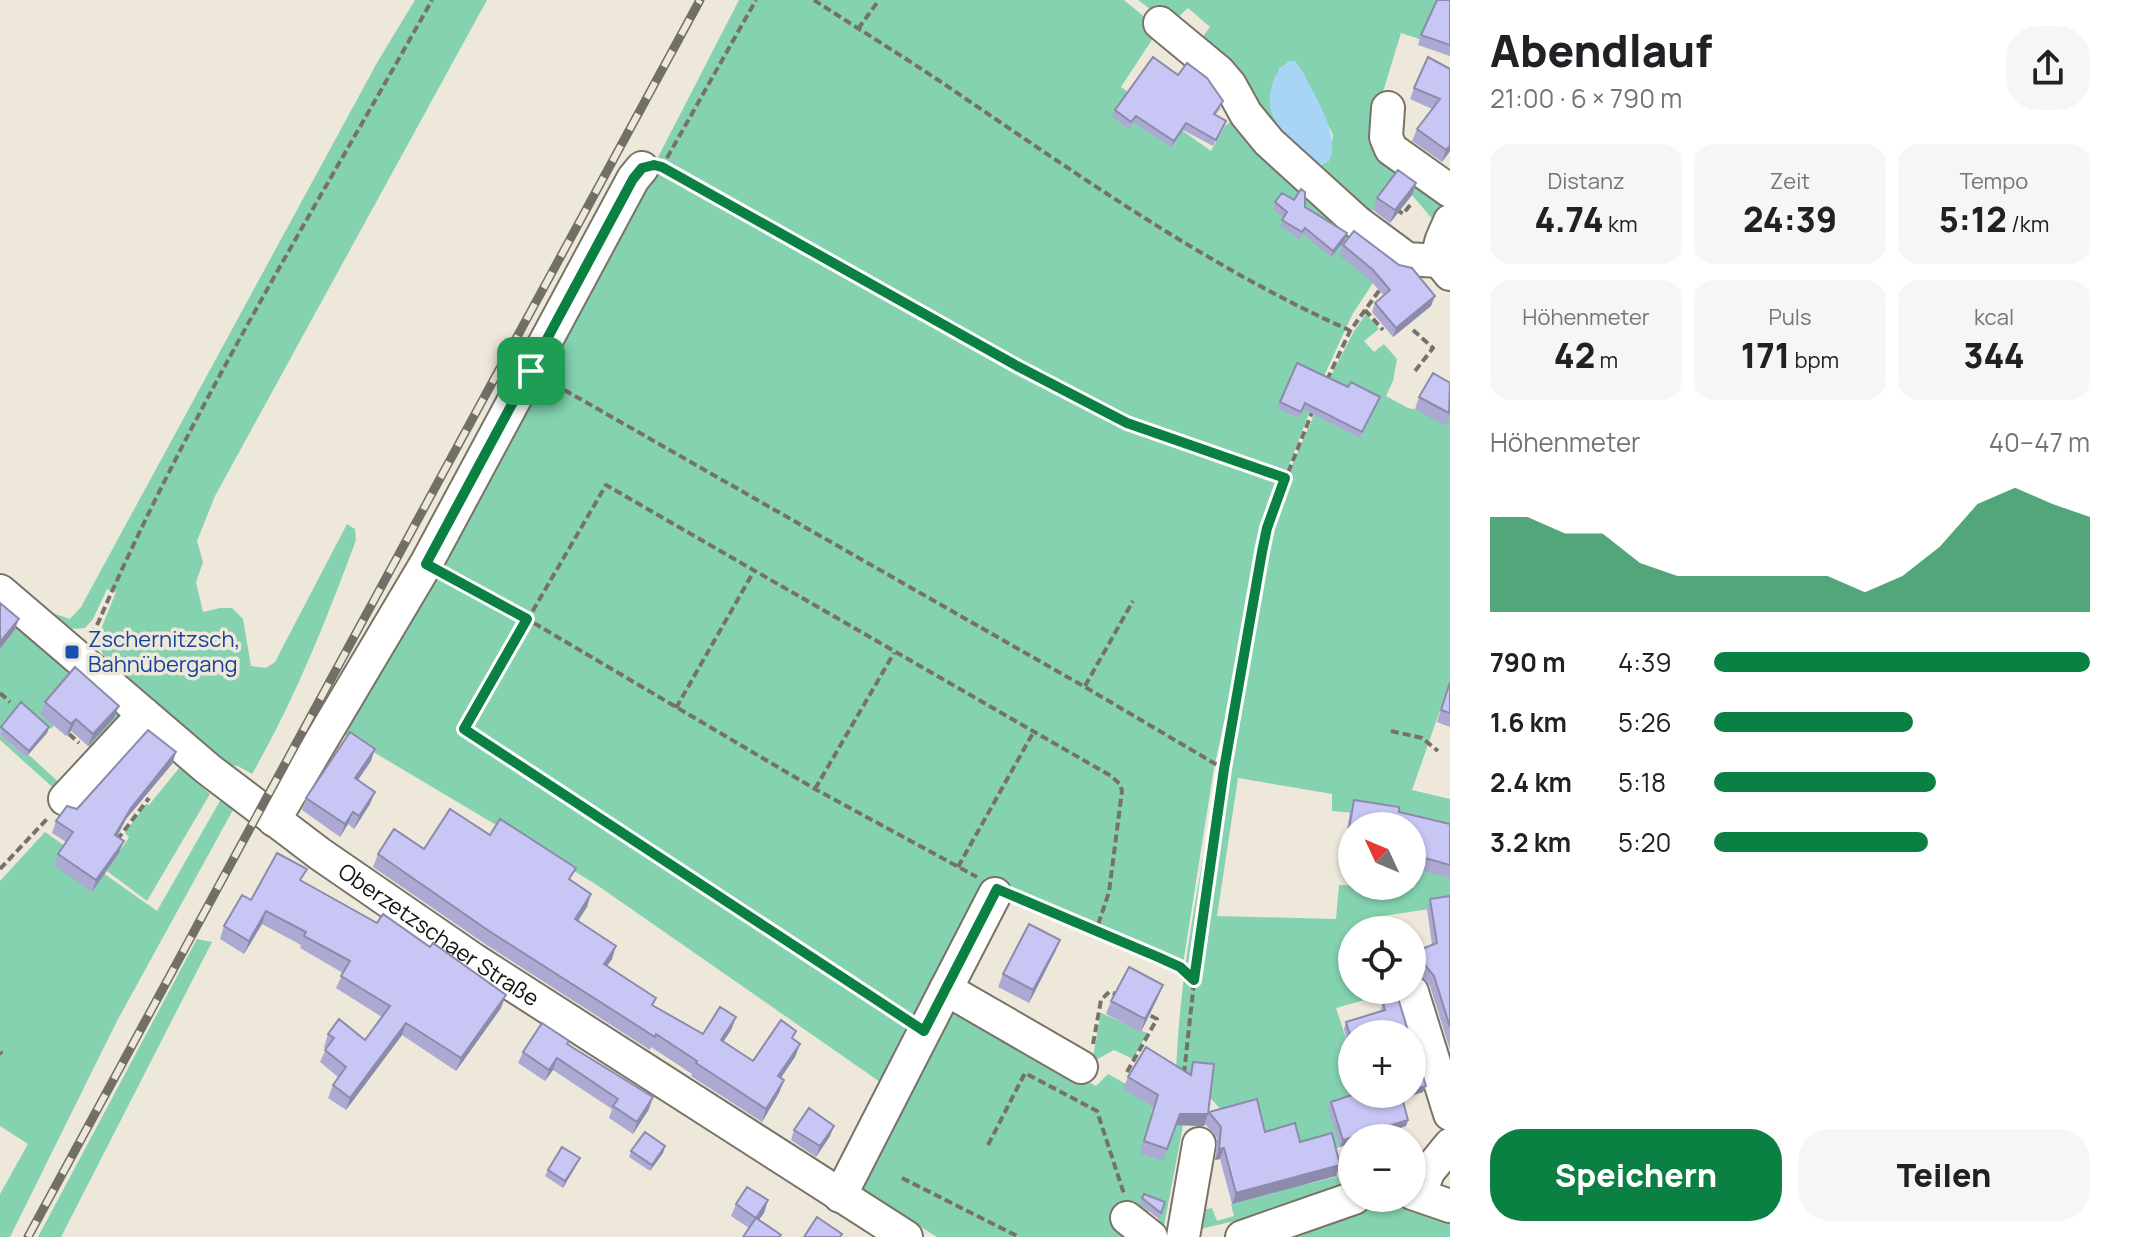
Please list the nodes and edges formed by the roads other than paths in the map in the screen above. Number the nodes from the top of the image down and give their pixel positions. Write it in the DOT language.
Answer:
graph roads {
  1 [pos="1160,23"];
  2 [pos="1388,108"];
  3 [pos="642,168"];
  4 [pos="1450,191"];
  5 [pos="1450,221"];
  6 [pos="1444,267"];
  7 [pos="0,591"];
  8 [pos="144,714"];
  9 [pos="65,799"];
  10 [pos="274,820"];
  11 [pos="996,891"];
  12 [pos="946,989"];
  13 [pos="1416,1004"];
  14 [pos="1086,1062"];
  15 [pos="1450,1114"];
  16 [pos="1199,1144"];
  17 [pos="1450,1145"];
  18 [pos="1426,1176"];
  19 [pos="840,1196"];
  20 [pos="1426,1198"];
  21 [pos="1338,1204"];
  22 [pos="1450,1206"];
  23 [pos="906,1237"];
  24 [pos="1183,1237"];
  25 [pos="1242,1237"];
  1 -- 6 [label="street"];
  2 -- 4 [label="street"];
  3 -- 10 [label="street"];
  5 -- 6 [label="street"];
  7 -- 8 [label="street, Oberzetzschaer Straße"];
  8 -- 9 [label="street"];
  8 -- 10 [label="street, Oberzetzschaer Straße"];
  10 -- 19 [label="street, Oberzetzschaer Straße"];
  11 -- 12 [label="street"];
  12 -- 14 [label="street"];
  12 -- 19 [label="street"];
  13 -- 15 [label="street"];
  16 -- 24 [label="street"];
  17 -- 18 [label="street"];
  19 -- 23 [label="street, Oberzetzschaer Straße"];
  20 -- 22 [label="street"];
  21 -- 25 [label="street"];
}
